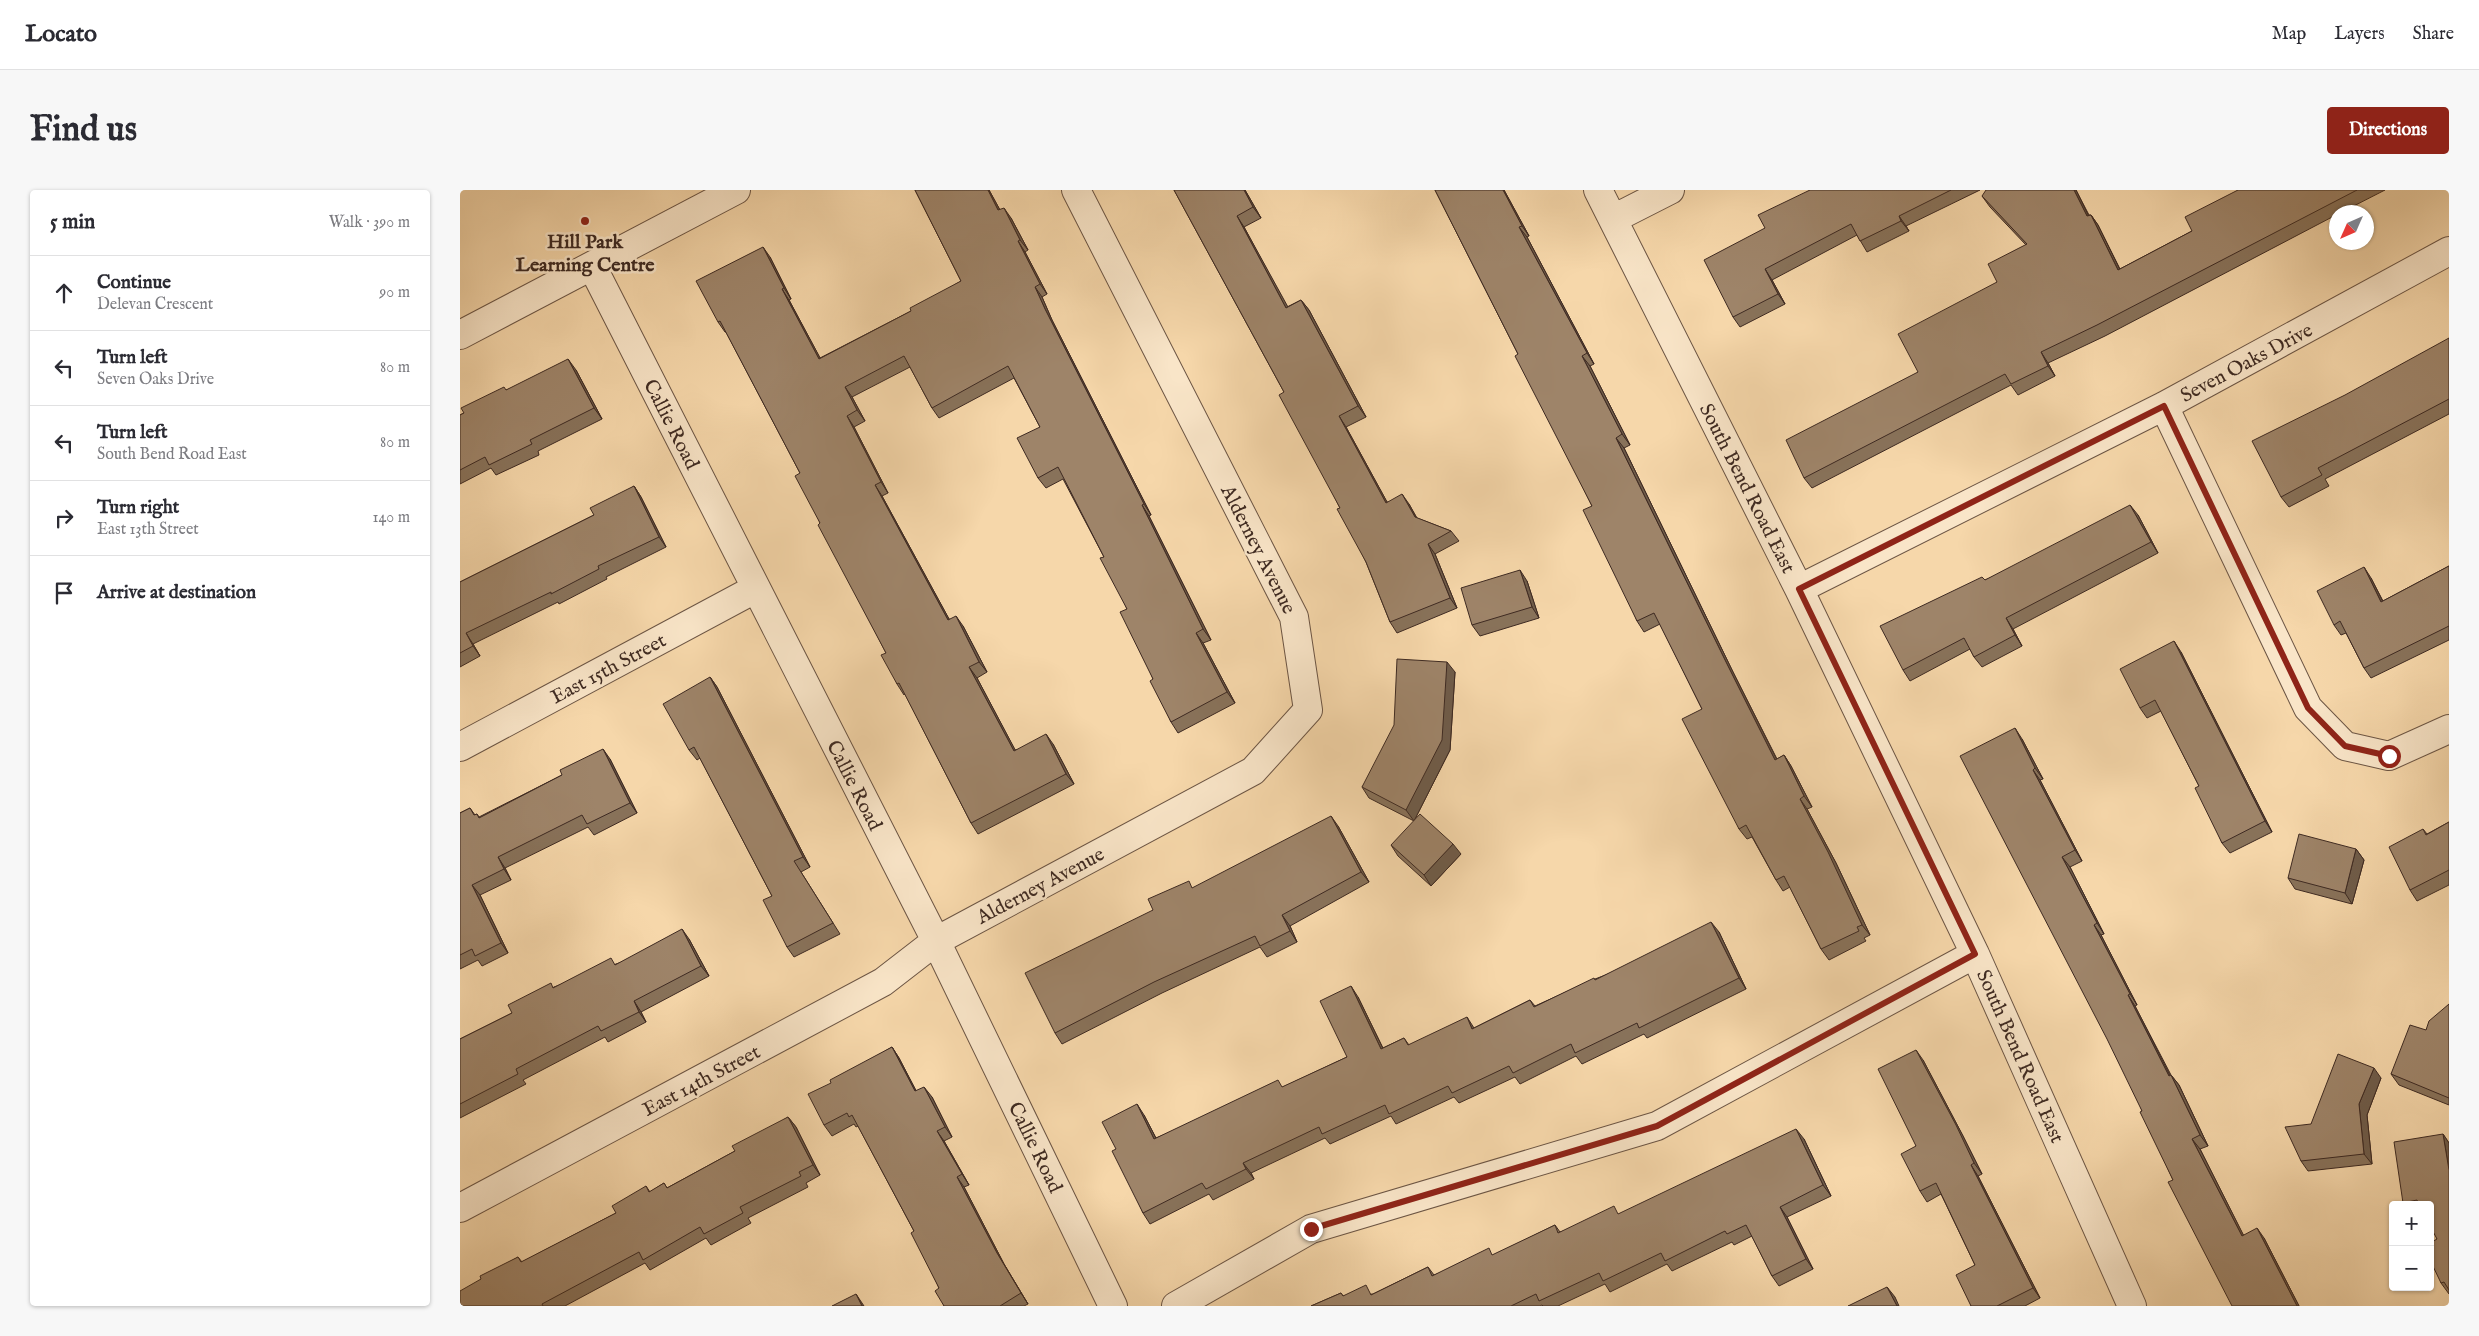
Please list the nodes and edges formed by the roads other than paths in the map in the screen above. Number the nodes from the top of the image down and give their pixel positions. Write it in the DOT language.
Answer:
graph roads {
  1 [pos="736,190"];
  2 [pos="1076,190"];
  3 [pos="1598,190"];
  4 [pos="1670,190"];
  5 [pos="1613,220"];
  6 [pos="2449,252"];
  7 [pos="592,266"];
  8 [pos="460,335"];
  9 [pos="2164,406"];
  10 [pos="755,589"];
  11 [pos="1799,589"];
  12 [pos="2449,729"];
  13 [pos="460,747"];
  14 [pos="936,941"];
  15 [pos="1975,954"];
  16 [pos="460,1208"];
  17 [pos="1113,1306"];
  18 [pos="1176,1306"];
  19 [pos="2132,1306"];
  1 -- 7 [label="street"];
  2 -- 14 [label="street, Alderney Avenue"];
  3 -- 5 [label="street, South Bend Road East"];
  4 -- 5 [label="street"];
  5 -- 11 [label="street, South Bend Road East"];
  6 -- 9 [label="street, Seven Oaks Drive"];
  7 -- 8 [label="street"];
  7 -- 10 [label="street, Callie Road"];
  9 -- 11 [label="street, Seven Oaks Drive"];
  9 -- 12 [label="street"];
  10 -- 13 [label="street, East 15th Street"];
  10 -- 14 [label="street, Callie Road"];
  11 -- 15 [label="street, South Bend Road East"];
  14 -- 16 [label="street, East 14th Street"];
  14 -- 17 [label="street, Callie Road"];
  15 -- 18 [label="street"];
  15 -- 19 [label="street, South Bend Road East"];
}
